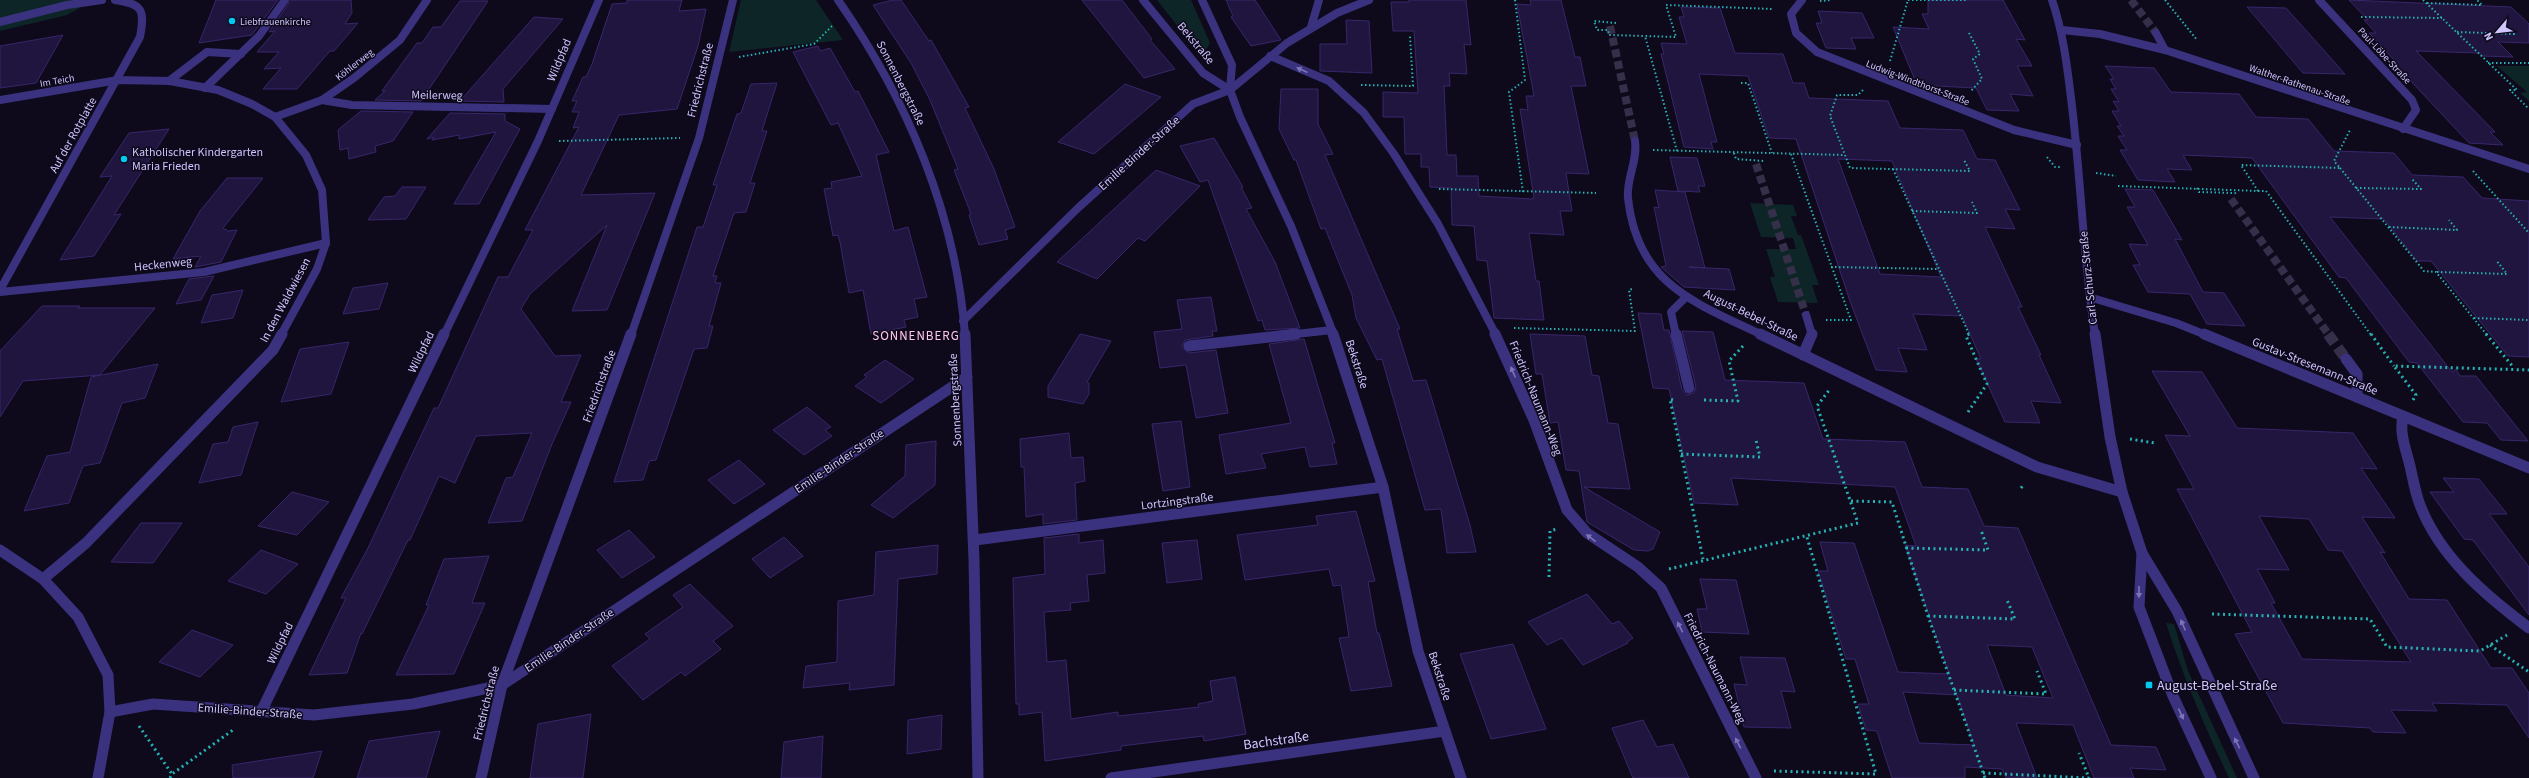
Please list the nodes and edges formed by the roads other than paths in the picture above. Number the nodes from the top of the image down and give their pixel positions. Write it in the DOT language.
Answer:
graph roads {
  1 [pos="102,0"];
  2 [pos="115,0"];
  3 [pos="120,0"];
  4 [pos="285,0"];
  5 [pos="427,0"];
  6 [pos="599,0"];
  7 [pos="733,0"];
  8 [pos="838,0"];
  9 [pos="1143,0"];
  10 [pos="1202,0"];
  11 [pos="1319,0"];
  12 [pos="1369,0"];
  13 [pos="1802,0"];
  14 [pos="2052,0"];
  15 [pos="2319,0"];
  16 [pos="0,22"];
  17 [pos="1311,27"];
  18 [pos="2062,30"];
  19 [pos="2156,33"];
  20 [pos="2165,50"];
  21 [pos="241,54"];
  22 [pos="1270,56"];
  23 [pos="118,80"];
  24 [pos="169,81"];
  25 [pos="205,88"];
  26 [pos="1230,90"];
  27 [pos="0,100"];
  28 [pos="322,100"];
  29 [pos="552,109"];
  30 [pos="275,117"];
  31 [pos="2403,129"];
  32 [pos="1636,146"];
  33 [pos="2077,146"];
  34 [pos="2529,169"];
  35 [pos="326,243"];
  36 [pos="0,291"];
  37 [pos="1686,296"];
  38 [pos="2089,297"];
  39 [pos="1806,315"];
  40 [pos="963,321"];
  41 [pos="1332,330"];
  42 [pos="1189,346"];
  43 [pos="1803,355"];
  44 [pos="2346,359"];
  45 [pos="967,377"];
  46 [pos="1690,388"];
  47 [pos="2357,397"];
  48 [pos="2403,416"];
  49 [pos="2529,468"];
  50 [pos="1383,487"];
  51 [pos="2122,492"];
  52 [pos="975,540"];
  53 [pos="2142,553"];
  54 [pos="2,554"];
  55 [pos="43,579"];
  56 [pos="2527,627"];
  57 [pos="502,685"];
  58 [pos="110,712"];
  59 [pos="260,712"];
  60 [pos="1445,731"];
  61 [pos="1754,774"];
  62 [pos="98,778"];
  63 [pos="481,778"];
  64 [pos="978,778"];
  65 [pos="1111,778"];
  66 [pos="1461,778"];
  67 [pos="2211,778"];
  68 [pos="2254,778"];
  1 -- 16 [label="street"];
  2 -- 3 [label="street"];
  3 -- 23 [label="street, Auf der Rotplatte"];
  4 -- 21 [label="street"];
  5 -- 28 [label="street, Köhlerweg"];
  6 -- 29 [label="street, Wildpfad"];
  7 -- 57 [label="street, Friedrichstraße"];
  8 -- 40 [label="street, Sonnenbergstraße"];
  9 -- 26 [label="street, Bekstraße"];
  10 -- 26 [label="street"];
  11 -- 17 [label="street"];
  12 -- 17 [label="street, Emilie-Binder-Straße"];
  13 -- 33 [label="street, Ludwig-Windthorst-Straße"];
  14 -- 18 [label="street, Carl-Schurz-Straße"];
  15 -- 31 [label="street, Paul-Löbe-Straße"];
  17 -- 22 [label="street, Emilie-Binder-Straße"];
  18 -- 20 [label="street, Walther-Rathenau-Straße"];
  18 -- 33 [label="street, Carl-Schurz-Straße"];
  19 -- 20 [label="street"];
  20 -- 31 [label="street, Walther-Rathenau-Straße"];
  21 -- 24 [label="street"];
  21 -- 25 [label="street"];
  22 -- 26 [label="street, Emilie-Binder-Straße"];
  61 -- 22 [label="street, Friedrich-Naumann-Weg, one-way"];
  23 -- 24 [label="street, In den Waldwiesen"];
  23 -- 27 [label="street, Im Teich"];
  23 -- 36 [label="street, Auf der Rotplatte"];
  24 -- 25 [label="street, In den Waldwiesen"];
  25 -- 30 [label="street, In den Waldwiesen"];
  26 -- 40 [label="street, Emilie-Binder-Straße"];
  26 -- 41 [label="street, Bekstraße"];
  28 -- 29 [label="street, Meilerweg"];
  28 -- 30 [label="street, Köhlerweg"];
  29 -- 59 [label="street, Wildpfad"];
  30 -- 35 [label="street, In den Waldwiesen"];
  31 -- 34 [label="street, Walther-Rathenau-Straße"];
  32 -- 37 [label="street, August-Bebel-Straße"];
  33 -- 38 [label="street, Carl-Schurz-Straße"];
  35 -- 36 [label="street, Heckenweg"];
  35 -- 55 [label="street, In den Waldwiesen"];
  37 -- 43 [label="street, August-Bebel-Straße"];
  37 -- 46 [label="street"];
  38 -- 47 [label="street, Gustav-Stresemann-Straße"];
  38 -- 51 [label="street, Carl-Schurz-Straße"];
  39 -- 43 [label="street"];
  40 -- 45 [label="street, Sonnenbergstraße"];
  41 -- 42 [label="street"];
  41 -- 50 [label="street, Bekstraße"];
  43 -- 51 [label="street, August-Bebel-Straße"];
  44 -- 47 [label="street"];
  45 -- 52 [label="street, Sonnenbergstraße"];
  45 -- 57 [label="street, Emilie-Binder-Straße"];
  47 -- 48 [label="street, Gustav-Stresemann-Straße"];
  48 -- 49 [label="street, Gustav-Stresemann-Straße"];
  48 -- 56 [label="street"];
  50 -- 52 [label="street, Lortzingstraße"];
  50 -- 60 [label="street, Bekstraße"];
  51 -- 53 [label="street, Carl-Schurz-Straße"];
  52 -- 64 [label="street, Sonnenbergstraße"];
  53 -- 67 [label="street, Carl-Schurz-Straße, one-way"];
  68 -- 53 [label="street, Carl-Schurz-Straße, one-way"];
  54 -- 55 [label="street"];
  55 -- 58 [label="street"];
  57 -- 59 [label="street, Emilie-Binder-Straße"];
  57 -- 63 [label="street, Friedrichstraße"];
  58 -- 59 [label="street, Emilie-Binder-Straße"];
  58 -- 62 [label="street"];
  60 -- 65 [label="street, Bachstraße"];
  60 -- 66 [label="street, Bekstraße"];
}
